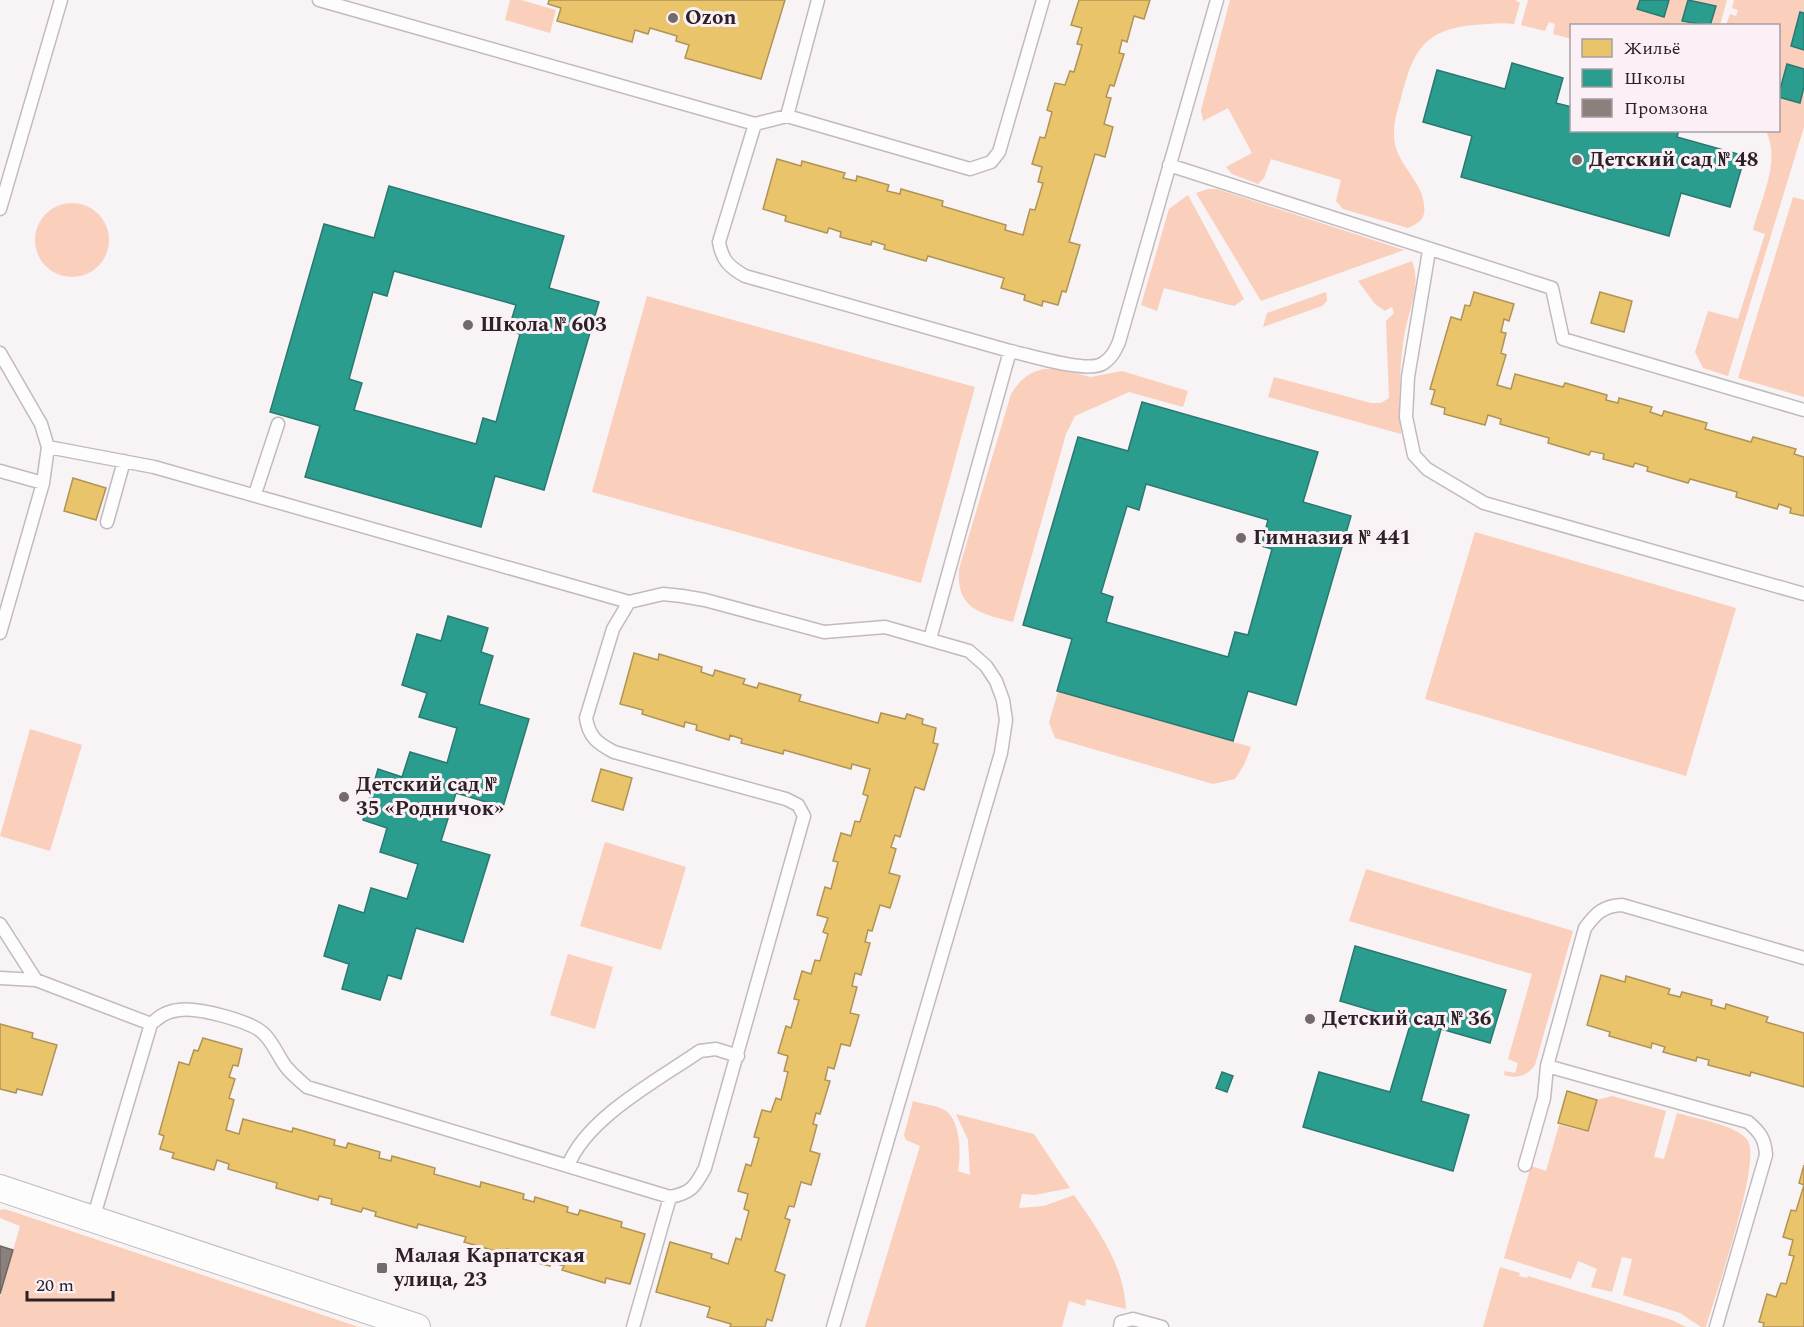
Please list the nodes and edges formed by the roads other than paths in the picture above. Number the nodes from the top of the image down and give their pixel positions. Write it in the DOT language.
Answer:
graph roads {
  1 [pos="62,0"];
  2 [pos="319,0"];
  3 [pos="818,0"];
  4 [pos="1043,0"];
  5 [pos="1217,0"];
  6 [pos="787,116"];
  7 [pos="755,124"];
  8 [pos="1169,165"];
  9 [pos="0,209"];
  10 [pos="1429,250"];
  11 [pos="1010,351"];
  12 [pos="0,353"];
  13 [pos="1804,410"];
  14 [pos="278,424"];
  15 [pos="48,447"];
  16 [pos="124,461"];
  17 [pos="0,471"];
  18 [pos="43,483"];
  19 [pos="255,494"];
  20 [pos="107,522"];
  21 [pos="1804,594"];
  22 [pos="629,602"];
  23 [pos="0,633"];
  24 [pos="930,639"];
  25 [pos="0,924"];
  26 [pos="1804,958"];
  27 [pos="0,978"];
  28 [pos="36,980"];
  29 [pos="151,1024"];
  30 [pos="738,1056"];
  31 [pos="1547,1066"];
  32 [pos="1525,1165"];
  33 [pos="568,1166"];
  34 [pos="0,1188"];
  35 [pos="670,1197"];
  36 [pos="93,1219"];
  37 [pos="417,1327"];
  38 [pos="633,1327"];
  39 [pos="833,1327"];
  40 [pos="1120,1327"];
  41 [pos="1162,1327"];
  42 [pos="1716,1327"];
  1 -- 9 [label="lane"];
  2 -- 7 [label="lane"];
  3 -- 6 [label="lane"];
  4 -- 6 [label="lane"];
  5 -- 8 [label="lane"];
  6 -- 7 [label="lane"];
  7 -- 11 [label="lane"];
  8 -- 10 [label="lane"];
  8 -- 11 [label="lane"];
  10 -- 13 [label="lane"];
  10 -- 21 [label="lane"];
  11 -- 24 [label="lane"];
  12 -- 15 [label="lane"];
  14 -- 19 [label="lane"];
  15 -- 16 [label="lane"];
  15 -- 18 [label="lane"];
  16 -- 19 [label="lane"];
  16 -- 20 [label="lane"];
  17 -- 18 [label="lane"];
  18 -- 23 [label="lane"];
  19 -- 22 [label="lane"];
  22 -- 24 [label="lane"];
  22 -- 30 [label="lane"];
  24 -- 39 [label="lane"];
  25 -- 28 [label="lane"];
  26 -- 31 [label="lane"];
  27 -- 28 [label="lane"];
  28 -- 29 [label="lane"];
  29 -- 33 [label="lane"];
  29 -- 36 [label="lane"];
  30 -- 33 [label="lane"];
  30 -- 35 [label="lane"];
  31 -- 32 [label="lane"];
  31 -- 42 [label="lane"];
  33 -- 35 [label="lane"];
  34 -- 36 [label="street"];
  35 -- 38 [label="lane"];
  36 -- 37 [label="street"];
  40 -- 41 [label="lane"];
}
